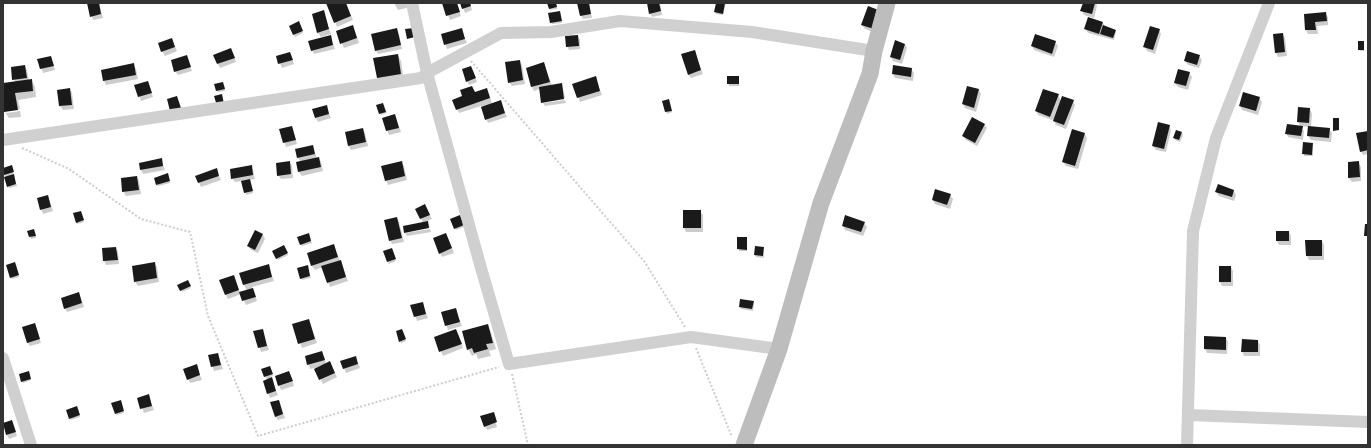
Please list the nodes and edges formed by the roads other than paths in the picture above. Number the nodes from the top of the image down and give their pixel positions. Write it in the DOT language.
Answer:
graph roads {
  1 [pos="412,3"];
  2 [pos="887,3"];
  3 [pos="1269,3"];
  4 [pos="874,51"];
  5 [pos="427,73"];
  6 [pos="3,140"];
  7 [pos="779,349"];
  8 [pos="3,358"];
  9 [pos="1189,415"];
  10 [pos="1368,422"];
  11 [pos="738,441"];
  12 [pos="31,445"];
  13 [pos="1187,445"];
  1 -- 5 [label="street"];
  2 -- 4 [label="street"];
  3 -- 9 [label="street"];
  4 -- 5 [label="street"];
  4 -- 7 [label="street"];
  5 -- 6 [label="street"];
  5 -- 7 [label="street"];
  7 -- 11 [label="street"];
  8 -- 12 [label="street"];
  9 -- 10 [label="street"];
  9 -- 13 [label="street"];
}
